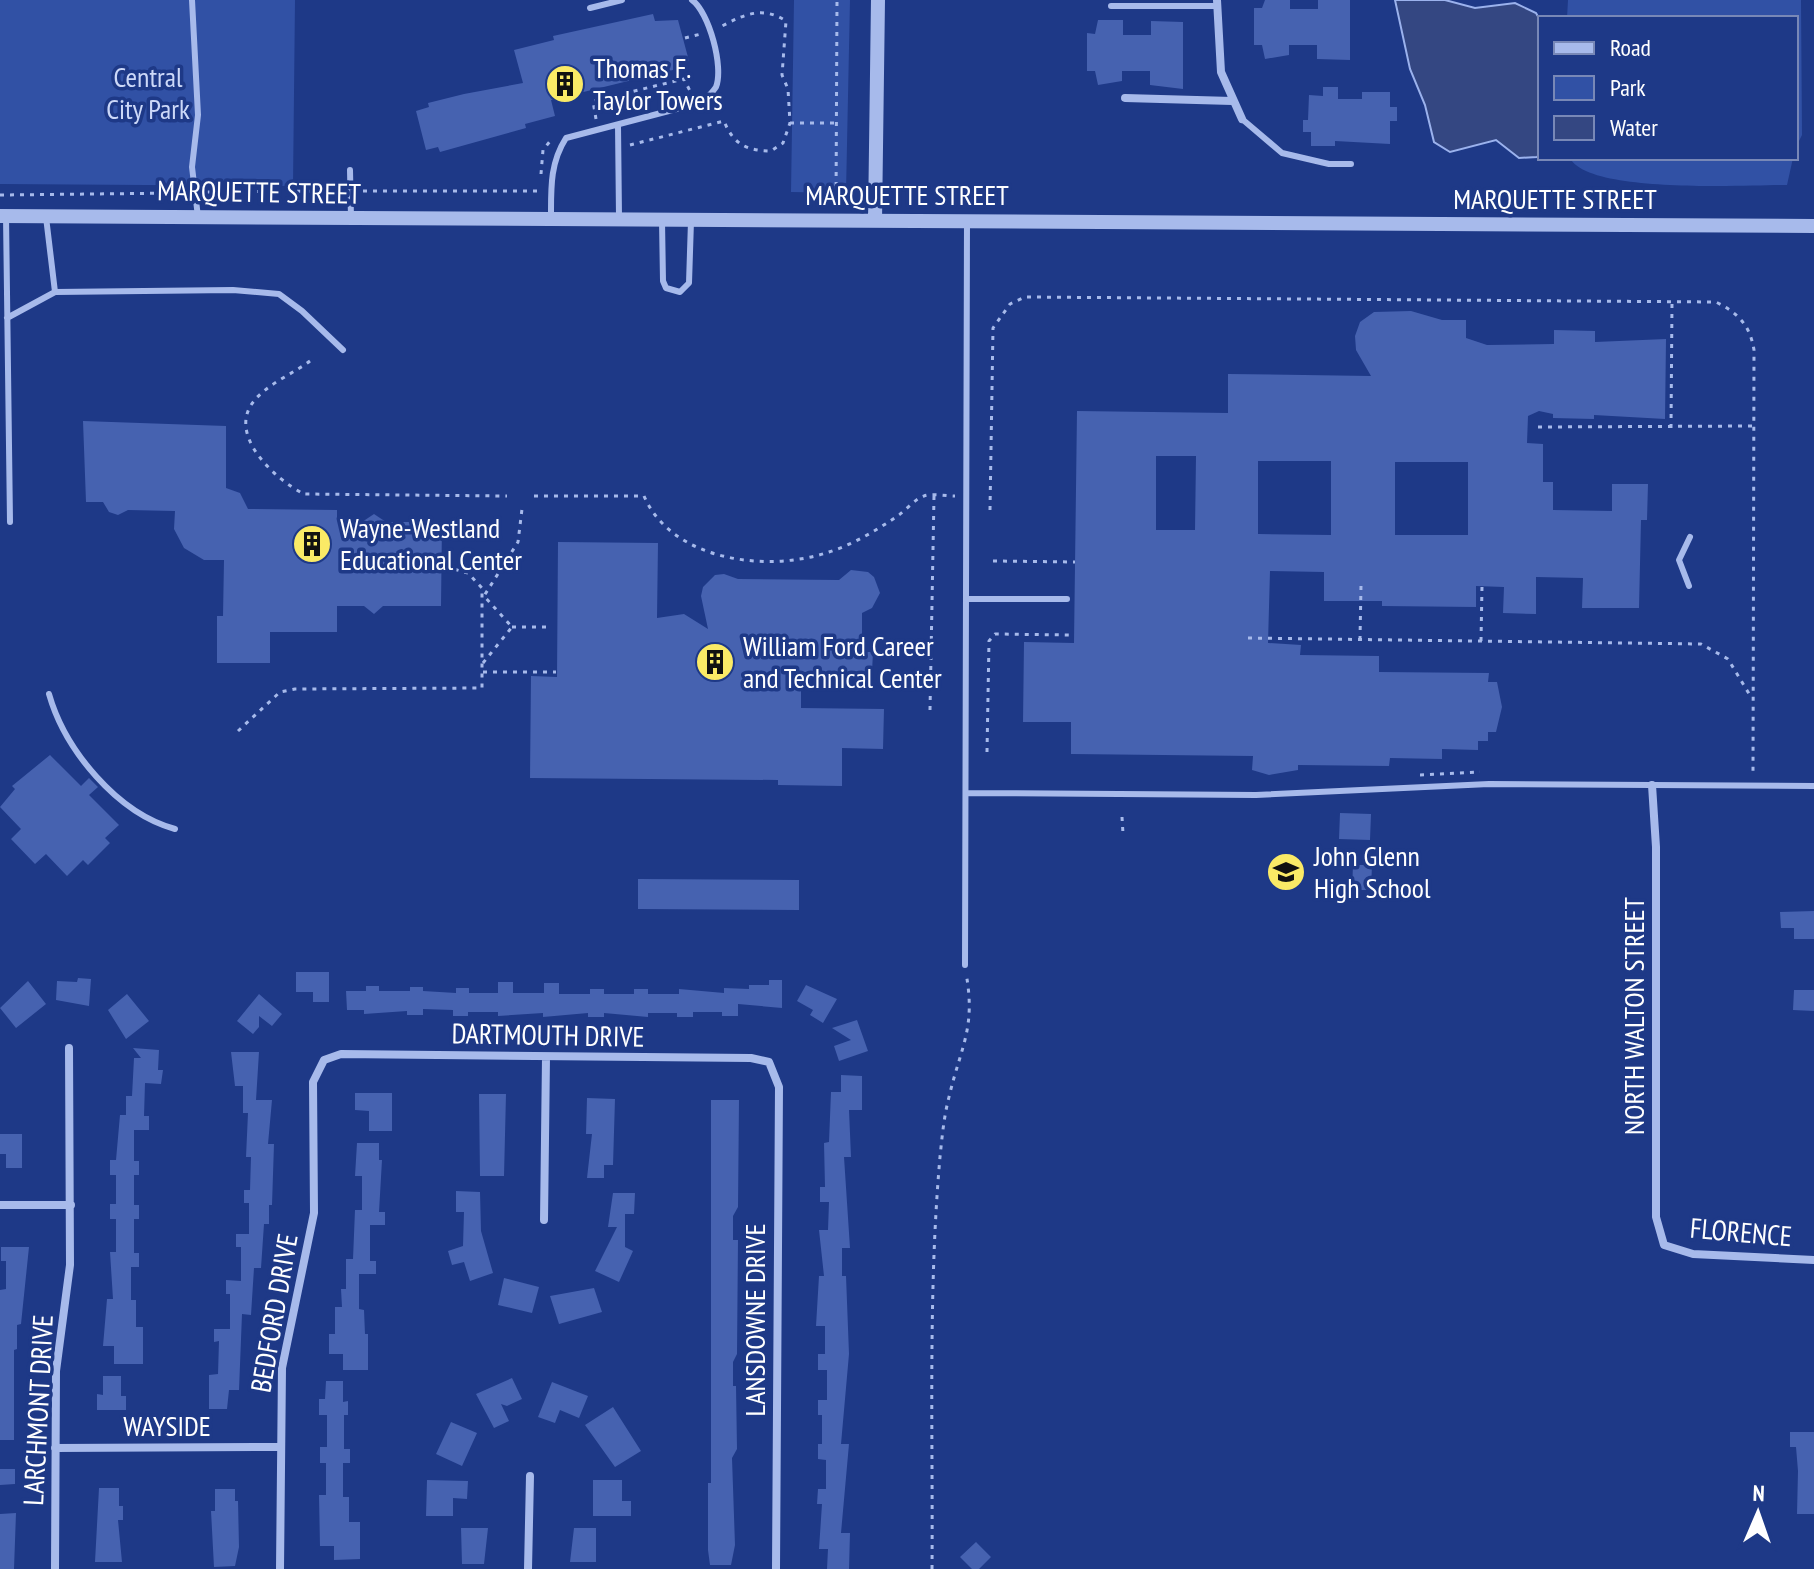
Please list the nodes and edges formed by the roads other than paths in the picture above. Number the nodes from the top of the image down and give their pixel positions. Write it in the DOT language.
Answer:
graph roads {
  1 [pos="192,0"];
  2 [pos="622,0"];
  3 [pos="692,0"];
  4 [pos="878,0"];
  5 [pos="1216,3"];
  6 [pos="1111,6"];
  7 [pos="590,8"];
  8 [pos="1125,98"];
  9 [pos="1232,101"];
  10 [pos="1242,119"];
  11 [pos="618,125"];
  12 [pos="1351,164"];
  13 [pos="350,170"];
  14 [pos="3,216"];
  15 [pos="46,217"];
  16 [pos="198,217"];
  17 [pos="351,218"];
  18 [pos="551,220"];
  19 [pos="619,221"];
  20 [pos="662,221"];
  21 [pos="691,221"];
  22 [pos="875,221"];
  23 [pos="967,221"];
  24 [pos="1814,226"];
  25 [pos="55,292"];
  26 [pos="7,318"];
  27 [pos="343,350"];
  28 [pos="10,522"];
  29 [pos="1690,537"];
  30 [pos="1689,586"];
  31 [pos="967,599"];
  32 [pos="1067,599"];
  33 [pos="49,694"];
  34 [pos="1652,785"];
  35 [pos="1814,786"];
  36 [pos="966,793"];
  37 [pos="175,829"];
  38 [pos="965,965"];
  39 [pos="69,1048"];
  40 [pos="546,1057"];
  41 [pos="319,1066"];
  42 [pos="775,1071"];
  43 [pos="0,1205"];
  44 [pos="71,1205"];
  45 [pos="544,1220"];
  46 [pos="1664,1245"];
  47 [pos="1814,1260"];
  48 [pos="280,1447"];
  49 [pos="55,1448"];
  50 [pos="530,1476"];
  51 [pos="55,1569"];
  52 [pos="280,1569"];
  53 [pos="528,1569"];
  54 [pos="776,1569"];
  1 -- 16 [label="lane"];
  2 -- 7 [label="lane"];
  3 -- 11 [label="lane"];
  4 -- 22 [label="street"];
  5 -- 6 [label="lane"];
  5 -- 9 [label="street"];
  8 -- 9 [label="street"];
  9 -- 10 [label="street"];
  10 -- 12 [label="lane"];
  11 -- 18 [label="lane"];
  11 -- 19 [label="lane"];
  13 -- 17 [label="lane"];
  14 -- 15 [label="street, MARQUETTE STREET"];
  14 -- 26 [label="lane"];
  15 -- 16 [label="street, MARQUETTE STREET"];
  15 -- 25 [label="lane"];
  16 -- 17 [label="street, MARQUETTE STREET"];
  17 -- 18 [label="street, MARQUETTE STREET"];
  18 -- 19 [label="street, MARQUETTE STREET"];
  19 -- 20 [label="street, MARQUETTE STREET"];
  20 -- 21 [label="street, MARQUETTE STREET"];
  20 -- 21 [label="lane"];
  21 -- 22 [label="street, MARQUETTE STREET"];
  22 -- 23 [label="street, MARQUETTE STREET"];
  23 -- 24 [label="street, MARQUETTE STREET"];
  23 -- 31 [label="lane"];
  25 -- 26 [label="lane"];
  25 -- 27 [label="lane"];
  26 -- 28 [label="lane"];
  29 -- 30 [label="lane"];
  31 -- 32 [label="lane"];
  31 -- 36 [label="lane"];
  33 -- 37 [label="lane"];
  34 -- 35 [label="lane"];
  34 -- 36 [label="lane"];
  34 -- 46 [label="street, NORTH WALTON STREET"];
  36 -- 38 [label="lane"];
  39 -- 44 [label="street, LARCHMONT DRIVE"];
  40 -- 41 [label="street, DARTMOUTH DRIVE"];
  40 -- 42 [label="street, DARTMOUTH DRIVE"];
  40 -- 45 [label="street"];
  41 -- 48 [label="street, BEDFORD DRIVE"];
  42 -- 54 [label="street, LANSDOWNE DRIVE"];
  43 -- 44 [label="street"];
  44 -- 49 [label="street, LARCHMONT DRIVE"];
  46 -- 47 [label="street, FLORENCE"];
  48 -- 49 [label="street, WAYSIDE"];
  48 -- 52 [label="street, BEDFORD DRIVE"];
  49 -- 51 [label="street, LARCHMONT DRIVE"];
  50 -- 53 [label="street"];
}
